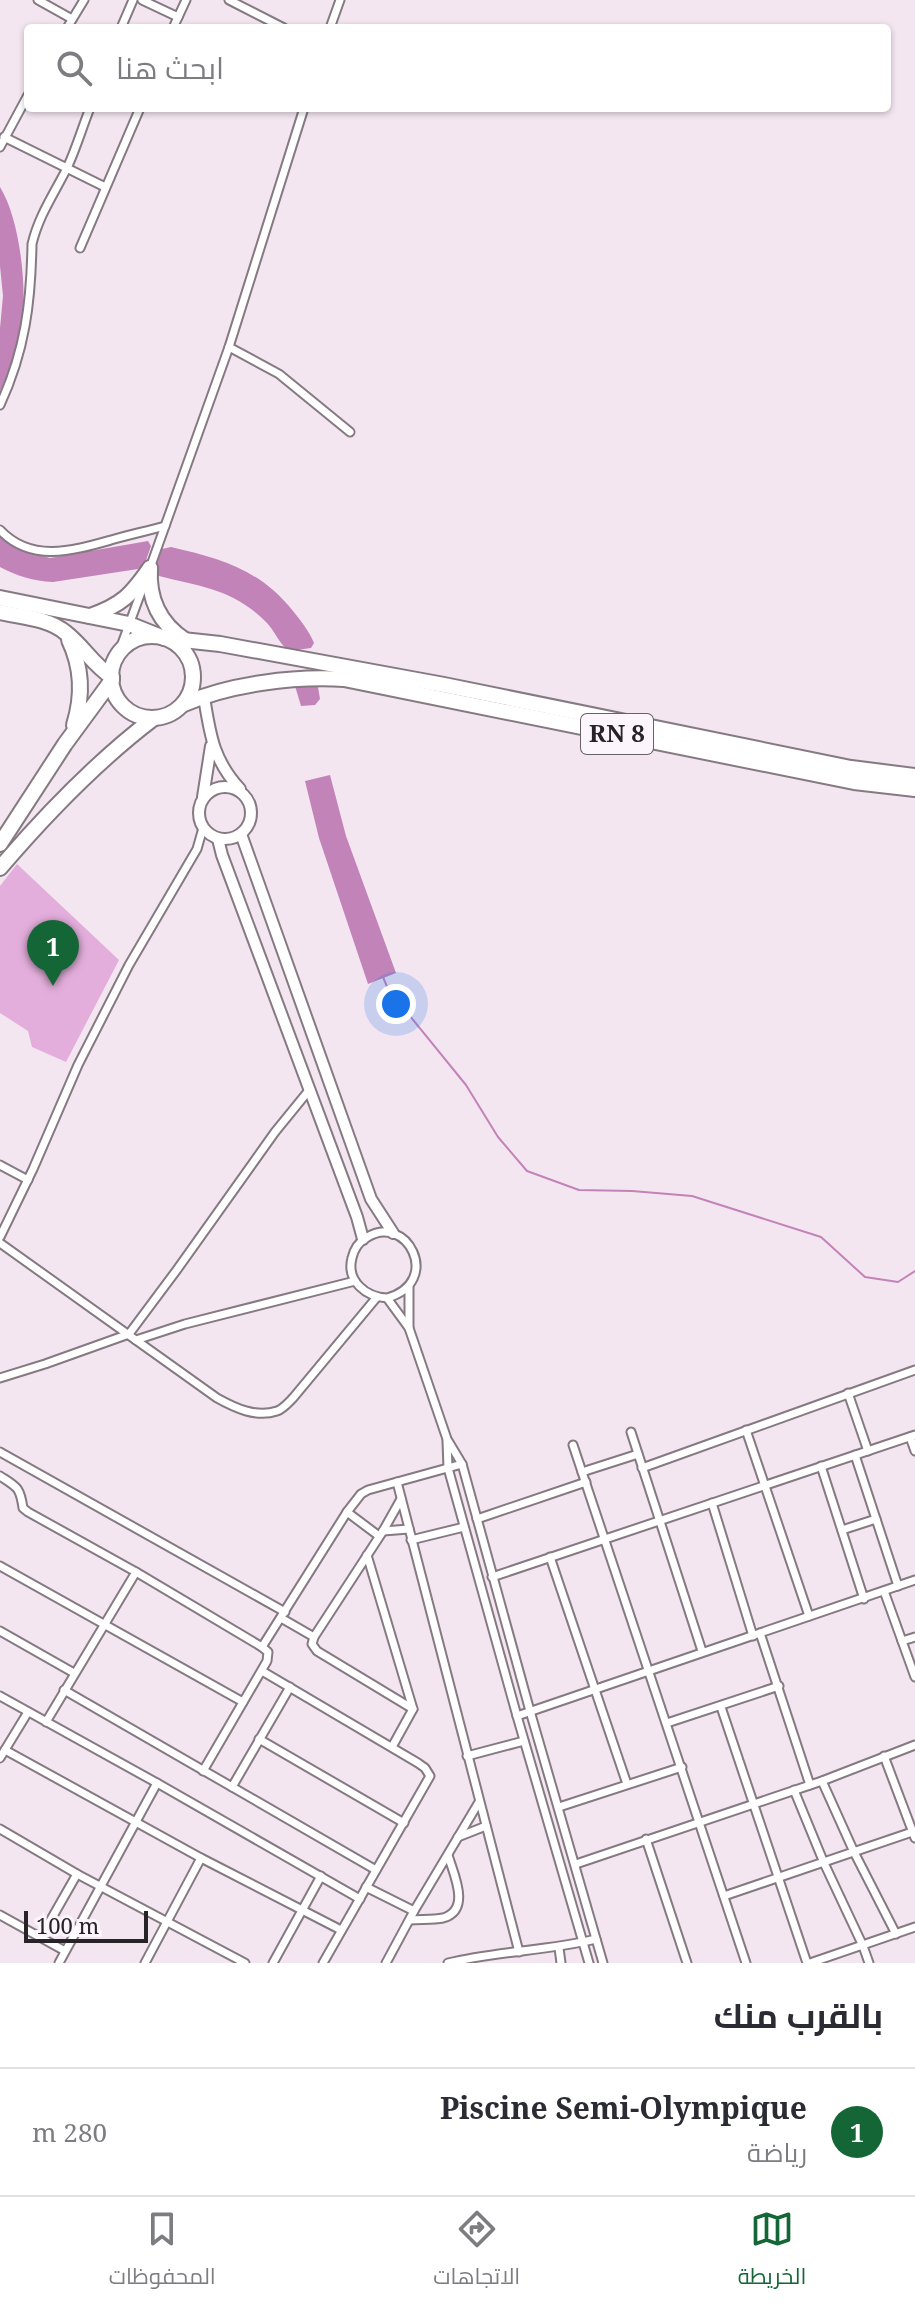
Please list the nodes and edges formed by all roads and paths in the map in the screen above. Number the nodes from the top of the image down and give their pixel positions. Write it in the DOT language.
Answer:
graph roads {
  1 [pos="38,0"];
  2 [pos="84,0"];
  3 [pos="133,0"];
  4 [pos="142,0"];
  5 [pos="186,0"];
  6 [pos="229,0"];
  7 [pos="340,0"];
  8 [pos="178,17"];
  9 [pos="72,19"];
  10 [pos="69,24"];
  11 [pos="123,24"];
  12 [pos="175,24"];
  13 [pos="276,24"];
  14 [pos="331,24"];
  15 [pos="24,102"];
  16 [pos="88,112"];
  17 [pos="138,112"];
  18 [pos="303,112"];
  19 [pos="4,137"];
  20 [pos="0,147"];
  21 [pos="67,168"];
  22 [pos="105,187"];
  23 [pos="80,248"];
  24 [pos="229,347"];
  25 [pos="0,405"];
  26 [pos="350,432"];
  27 [pos="165,526"];
  28 [pos="0,530"];
  29 [pos="150,568"];
  30 [pos="0,598"];
  31 [pos="0,612"];
  32 [pos="87,617"];
  33 [pos="129,624"];
  34 [pos="66,632"];
  35 [pos="164,638"];
  36 [pos="186,640"];
  37 [pos="116,660"];
  38 [pos="320,670"];
  39 [pos="112,678"];
  40 [pos="204,697"];
  41 [pos="184,704"];
  42 [pos="154,718"];
  43 [pos="211,740"];
  44 [pos="65,744"];
  45 [pos="915,776"];
  46 [pos="915,789"];
  47 [pos="242,791"];
  48 [pos="203,797"];
  49 [pos="203,828"];
  50 [pos="241,834"];
  51 [pos="218,839"];
  52 [pos="0,844"];
  53 [pos="0,868"];
  54 [pos="310,1089"];
  55 [pos="0,1165"];
  56 [pos="28,1180"];
  57 [pos="393,1233"];
  58 [pos="363,1239"];
  59 [pos="0,1240"];
  60 [pos="355,1281"];
  61 [pos="409,1285"];
  62 [pos="377,1297"];
  63 [pos="387,1298"];
  64 [pos="409,1328"];
  65 [pos="129,1334"];
  66 [pos="136,1340"];
  67 [pos="915,1370"];
  68 [pos="0,1378"];
  69 [pos="848,1393"];
  70 [pos="746,1430"];
  71 [pos="631,1432"];
  72 [pos="913,1436"];
  73 [pos="447,1439"];
  74 [pos="573,1445"];
  75 [pos="868,1451"];
  76 [pos="915,1451"];
  77 [pos="0,1452"];
  78 [pos="638,1454"];
  79 [pos="855,1455"];
  80 [pos="462,1464"];
  81 [pos="821,1466"];
  82 [pos="448,1468"];
  83 [pos="642,1468"];
  84 [pos="582,1472"];
  85 [pos="0,1476"];
  86 [pos="397,1482"];
  87 [pos="586,1482"];
  88 [pos="766,1485"];
  89 [pos="401,1499"];
  90 [pos="712,1503"];
  91 [pos="347,1512"];
  92 [pos="477,1519"];
  93 [pos="876,1519"];
  94 [pos="659,1520"];
  95 [pos="464,1527"];
  96 [pos="409,1529"];
  97 [pos="842,1530"];
  98 [pos="381,1534"];
  99 [pos="605,1539"];
  100 [pos="411,1540"];
  101 [pos="367,1555"];
  102 [pos="550,1557"];
  103 [pos="0,1566"];
  104 [pos="136,1572"];
  105 [pos="492,1577"];
  106 [pos="915,1580"];
  107 [pos="898,1586"];
  108 [pos="884,1591"];
  109 [pos="864,1599"];
  110 [pos="283,1615"];
  111 [pos="809,1616"];
  112 [pos="103,1624"];
  113 [pos="0,1631"];
  114 [pos="757,1635"];
  115 [pos="314,1637"];
  116 [pos="915,1637"];
  117 [pos="902,1641"];
  118 [pos="262,1647"];
  119 [pos="702,1651"];
  120 [pos="262,1671"];
  121 [pos="648,1671"];
  122 [pos="74,1673"];
  123 [pos="915,1677"];
  124 [pos="779,1686"];
  125 [pos="290,1687"];
  126 [pos="594,1689"];
  127 [pos="64,1690"];
  128 [pos="0,1696"];
  129 [pos="243,1702"];
  130 [pos="721,1707"];
  131 [pos="413,1709"];
  132 [pos="530,1711"];
  133 [pos="28,1712"];
  134 [pos="517,1716"];
  135 [pos="46,1722"];
  136 [pos="667,1723"];
  137 [pos="259,1739"];
  138 [pos="524,1741"];
  139 [pos="915,1745"];
  140 [pos="392,1747"];
  141 [pos="5,1750"];
  142 [pos="467,1756"];
  143 [pos="884,1756"];
  144 [pos="0,1758"];
  145 [pos="682,1767"];
  146 [pos="203,1771"];
  147 [pos="822,1781"];
  148 [pos="157,1783"];
  149 [pos="627,1784"];
  150 [pos="810,1785"];
  151 [pos="232,1787"];
  152 [pos="794,1790"];
  153 [pos="479,1801"];
  154 [pos="753,1804"];
  155 [pos="559,1807"];
  156 [pos="135,1821"];
  157 [pos="699,1822"];
  158 [pos="404,1823"];
  159 [pos="486,1826"];
  160 [pos="0,1829"];
  161 [pos="914,1834"];
  162 [pos="458,1837"];
  163 [pos="646,1839"];
  164 [pos="854,1852"];
  165 [pos="448,1855"];
  166 [pos="201,1858"];
  167 [pos="824,1863"];
  168 [pos="576,1864"];
  169 [pos="376,1870"];
  170 [pos="77,1874"];
  171 [pos="321,1876"];
  172 [pos="779,1878"];
  173 [pos="99,1885"];
  174 [pos="366,1887"];
  175 [pos="724,1896"];
  176 [pos="360,1899"];
  177 [pos="301,1909"];
  178 [pos="414,1911"];
  179 [pos="0,1915"];
  180 [pos="410,1920"];
  181 [pos="166,1922"];
  182 [pos="915,1927"];
  183 [pos="341,1930"];
  184 [pos="896,1934"];
  185 [pos="41,1937"];
  186 [pos="596,1939"];
  187 [pos="583,1942"];
  188 [pos="863,1946"];
  189 [pos="559,1948"];
  190 [pos="65,1951"];
  191 [pos="519,1952"];
  192 [pos="463,1961"];
  193 [pos="59,1963"];
  194 [pos="145,1963"];
  195 [pos="245,1963"];
  196 [pos="273,1963"];
  197 [pos="323,1963"];
  198 [pos="386,1963"];
  199 [pos="448,1963"];
  200 [pos="561,1963"];
  201 [pos="589,1963"];
  202 [pos="603,1963"];
  203 [pos="687,1963"];
  204 [pos="746,1963"];
  205 [pos="808,1963"];
  206 [pos="869,1963"];
  1 -- 9 [label="street"];
  2 -- 9 [label="street"];
  3 -- 11 [label="street"];
  4 -- 8 [label="street"];
  5 -- 8 [label="street"];
  6 -- 13 [label="street"];
  7 -- 14 [label="street"];
  8 -- 12 [label="street"];
  9 -- 10 [label="street"];
  15 -- 19 [label="street"];
  16 -- 21 [label="street"];
  17 -- 22 [label="street"];
  18 -- 24 [label="street"];
  19 -- 20 [label="street"];
  19 -- 21 [label="street"];
  21 -- 22 [label="street"];
  21 -- 25 [label="street"];
  22 -- 23 [label="street"];
  24 -- 26 [label="street"];
  24 -- 27 [label="street"];
  27 -- 28 [label="street"];
  27 -- 29 [label="street"];
  29 -- 32 [label="highway"];
  29 -- 33 [label="street"];
  29 -- 36 [label="highway"];
  30 -- 32 [label="highway"];
  31 -- 34 [label="highway"];
  32 -- 33 [label="highway"];
  33 -- 35 [label="highway"];
  33 -- 37 [label="street"];
  34 -- 39 [label="highway"];
  34 -- 44 [label="highway"];
  35 -- 36 [label="highway, RN 8"];
  35 -- 37 [label="highway"];
  35 -- 41 [label="highway"];
  36 -- 38 [label="highway, RN 8"];
  37 -- 39 [label="highway"];
  38 -- 40 [label="highway, RN 8"];
  38 -- 45 [label="highway, RN 8"];
  38 -- 46 [label="highway, RN 8"];
  39 -- 42 [label="highway"];
  39 -- 44 [label="highway"];
  40 -- 41 [label="highway, RN 8"];
  40 -- 43 [label="street"];
  41 -- 42 [label="highway"];
  42 -- 53 [label="highway"];
  43 -- 47 [label="street"];
  43 -- 48 [label="street"];
  44 -- 52 [label="highway"];
  47 -- 48 [label="street"];
  47 -- 50 [label="street"];
  48 -- 49 [label="street"];
  49 -- 51 [label="street"];
  49 -- 56 [label="street"];
  50 -- 51 [label="street"];
  50 -- 57 [label="street"];
  51 -- 54 [label="street"];
  54 -- 58 [label="street"];
  54 -- 65 [label="street"];
  55 -- 56 [label="street"];
  56 -- 59 [label="street"];
  57 -- 58 [label="street"];
  57 -- 61 [label="street"];
  58 -- 60 [label="street"];
  59 -- 65 [label="street"];
  60 -- 62 [label="street"];
  60 -- 66 [label="street"];
  61 -- 63 [label="street"];
  61 -- 64 [label="street"];
  62 -- 63 [label="street"];
  62 -- 66 [label="street"];
  63 -- 64 [label="street"];
  64 -- 73 [label="street"];
  65 -- 66 [label="street"];
  65 -- 68 [label="street"];
  67 -- 69 [label="street"];
  69 -- 70 [label="street"];
  69 -- 75 [label="street"];
  70 -- 83 [label="street"];
  70 -- 88 [label="street"];
  71 -- 78 [label="street"];
  72 -- 75 [label="street"];
  72 -- 76 [label="street"];
  73 -- 80 [label="street"];
  73 -- 82 [label="street"];
  74 -- 84 [label="street"];
  75 -- 79 [label="street"];
  77 -- 110 [label="street"];
  78 -- 83 [label="street"];
  78 -- 84 [label="street"];
  79 -- 81 [label="street"];
  79 -- 93 [label="street"];
  80 -- 82 [label="street"];
  80 -- 92 [label="street"];
  81 -- 88 [label="street"];
  81 -- 97 [label="street"];
  82 -- 86 [label="street"];
  82 -- 95 [label="street"];
  83 -- 94 [label="street"];
  84 -- 87 [label="street"];
  85 -- 104 [label="street"];
  86 -- 89 [label="street"];
  86 -- 91 [label="street"];
  87 -- 92 [label="street"];
  87 -- 99 [label="street"];
  88 -- 90 [label="street"];
  88 -- 111 [label="street"];
  89 -- 96 [label="street"];
  89 -- 98 [label="street"];
  90 -- 94 [label="street"];
  90 -- 114 [label="street"];
  91 -- 98 [label="street"];
  91 -- 110 [label="street"];
  92 -- 105 [label="street"];
  93 -- 97 [label="street"];
  93 -- 107 [label="street"];
  94 -- 99 [label="street"];
  94 -- 119 [label="street"];
  95 -- 100 [label="street"];
  95 -- 134 [label="street"];
  96 -- 98 [label="street"];
  96 -- 100 [label="street"];
  97 -- 109 [label="street"];
  98 -- 101 [label="street"];
  99 -- 102 [label="street"];
  99 -- 121 [label="street"];
  100 -- 142 [label="street"];
  101 -- 115 [label="street"];
  101 -- 131 [label="street"];
  102 -- 105 [label="street"];
  102 -- 126 [label="street"];
  103 -- 112 [label="street"];
  104 -- 112 [label="street"];
  104 -- 118 [label="street"];
  105 -- 132 [label="street"];
  106 -- 107 [label="street"];
  107 -- 108 [label="street"];
  108 -- 109 [label="street"];
  108 -- 117 [label="street"];
  109 -- 111 [label="street"];
  110 -- 115 [label="street"];
  110 -- 118 [label="street"];
  111 -- 114 [label="street"];
  112 -- 122 [label="street"];
  112 -- 129 [label="street"];
  113 -- 122 [label="street"];
  114 -- 119 [label="street"];
  114 -- 124 [label="street"];
  115 -- 131 [label="street"];
  116 -- 117 [label="street"];
  117 -- 123 [label="street"];
  118 -- 120 [label="street"];
  119 -- 121 [label="street"];
  120 -- 125 [label="street"];
  120 -- 129 [label="street"];
  121 -- 126 [label="street"];
  121 -- 136 [label="street"];
  122 -- 127 [label="street"];
  124 -- 130 [label="street"];
  124 -- 150 [label="street"];
  125 -- 137 [label="street"];
  125 -- 140 [label="street"];
  126 -- 132 [label="street"];
  126 -- 149 [label="street"];
  127 -- 135 [label="street"];
  127 -- 146 [label="street"];
  128 -- 133 [label="street"];
  129 -- 146 [label="street"];
  130 -- 136 [label="street"];
  130 -- 154 [label="street"];
  131 -- 140 [label="street"];
  132 -- 134 [label="street"];
  132 -- 155 [label="street"];
  133 -- 135 [label="street"];
  133 -- 141 [label="street"];
  134 -- 138 [label="street"];
  135 -- 148 [label="street"];
  136 -- 145 [label="street"];
  137 -- 151 [label="street"];
  137 -- 158 [label="street"];
  138 -- 142 [label="street"];
  138 -- 187 [label="street"];
  139 -- 143 [label="street"];
  140 -- 158 [label="street"];
  141 -- 144 [label="street"];
  141 -- 156 [label="street"];
  142 -- 153 [label="street"];
  143 -- 147 [label="street"];
  143 -- 161 [label="street"];
  145 -- 149 [label="street"];
  145 -- 157 [label="street"];
  146 -- 151 [label="street"];
  147 -- 150 [label="street"];
  147 -- 164 [label="street"];
  148 -- 156 [label="street"];
  148 -- 171 [label="street"];
  149 -- 155 [label="street"];
  150 -- 152 [label="street"];
  151 -- 169 [label="street"];
  152 -- 154 [label="street"];
  152 -- 167 [label="street"];
  153 -- 159 [label="street"];
  153 -- 162 [label="street"];
  154 -- 157 [label="street"];
  154 -- 172 [label="street"];
  155 -- 168 [label="street"];
  156 -- 166 [label="street"];
  156 -- 173 [label="street"];
  157 -- 163 [label="street"];
  157 -- 175 [label="street"];
  158 -- 169 [label="street"];
  159 -- 162 [label="street"];
  159 -- 191 [label="street"];
  160 -- 170 [label="street"];
  161 -- 164 [label="street"];
  162 -- 165 [label="street"];
  163 -- 168 [label="street"];
  163 -- 203 [label="street"];
  164 -- 167 [label="street"];
  164 -- 184 [label="street"];
  165 -- 178 [label="street"];
  165 -- 180 [label="street"];
  166 -- 177 [label="street"];
  166 -- 181 [label="street"];
  167 -- 172 [label="street"];
  167 -- 188 [label="street"];
  168 -- 186 [label="street"];
  169 -- 174 [label="street"];
  170 -- 173 [label="street"];
  170 -- 185 [label="street"];
  171 -- 176 [label="street"];
  171 -- 177 [label="street"];
  172 -- 175 [label="street"];
  172 -- 205 [label="street"];
  173 -- 181 [label="street"];
  173 -- 190 [label="street"];
  174 -- 176 [label="street"];
  174 -- 178 [label="street"];
  175 -- 204 [label="street"];
  176 -- 183 [label="street"];
  177 -- 183 [label="street"];
  177 -- 196 [label="street"];
  178 -- 180 [label="street"];
  179 -- 185 [label="street"];
  180 -- 198 [label="street"];
  181 -- 194 [label="street"];
  181 -- 195 [label="street"];
  182 -- 184 [label="street"];
  183 -- 197 [label="street"];
  184 -- 188 [label="street"];
  185 -- 190 [label="street"];
  186 -- 187 [label="street"];
  186 -- 202 [label="street"];
  187 -- 189 [label="street"];
  187 -- 201 [label="street"];
  188 -- 205 [label="street"];
  188 -- 206 [label="street"];
  189 -- 191 [label="street"];
  189 -- 200 [label="street"];
  190 -- 193 [label="street"];
  191 -- 192 [label="street"];
  192 -- 199 [label="street"];
}
